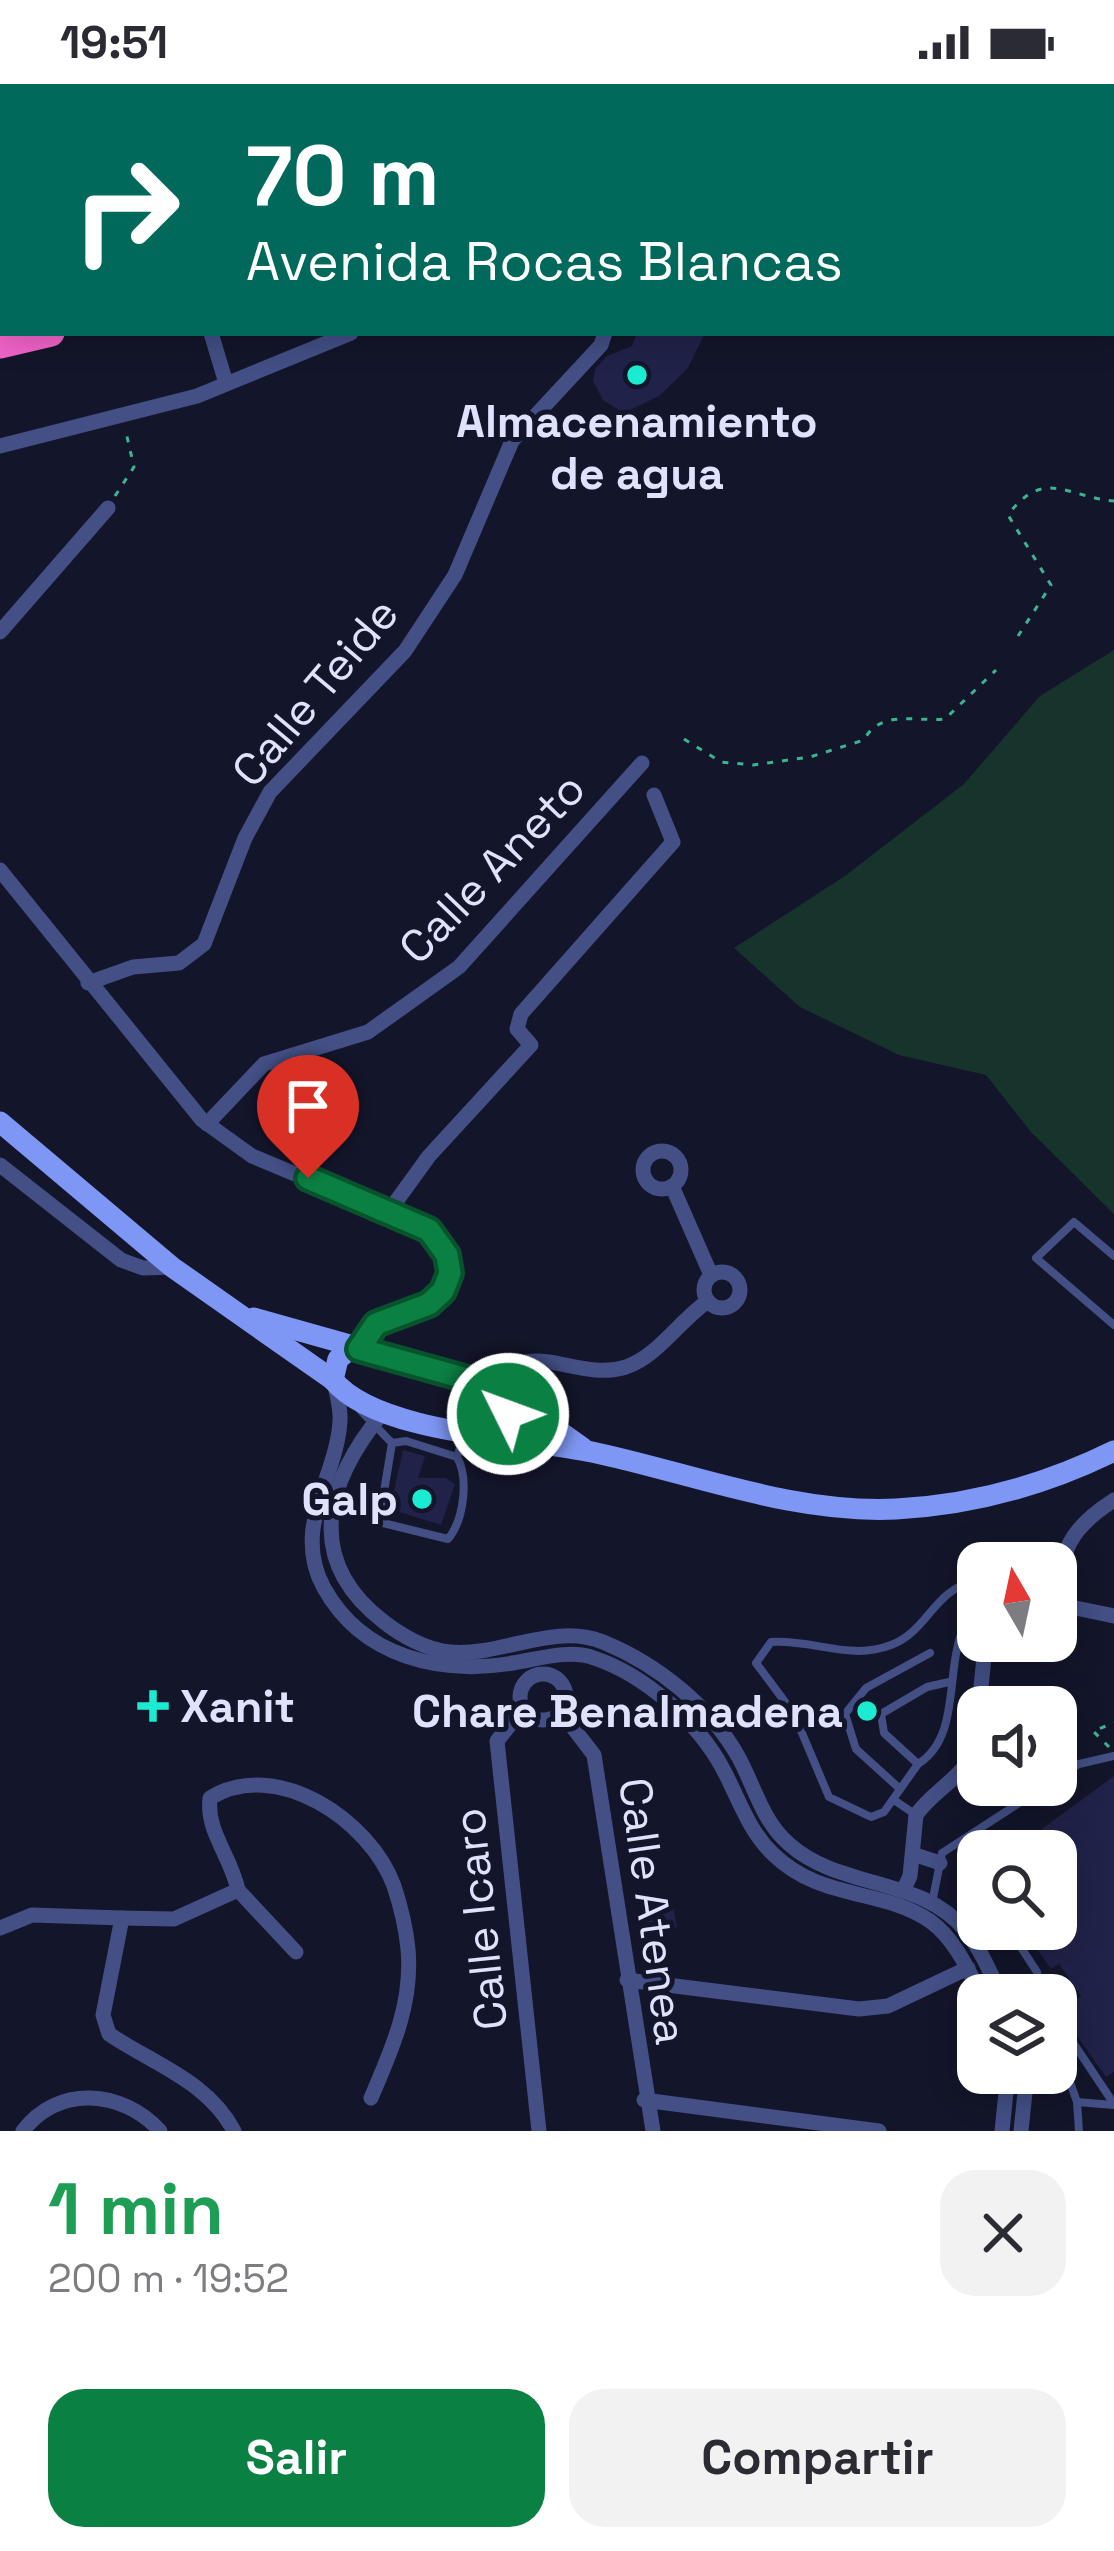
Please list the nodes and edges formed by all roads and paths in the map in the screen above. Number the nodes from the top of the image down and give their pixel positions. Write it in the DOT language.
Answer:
graph roads {
  1 [pos="38,336"];
  2 [pos="344,336"];
  3 [pos="604,336"];
  4 [pos="212,337"];
  5 [pos="0,345"];
  6 [pos="226,383"];
  7 [pos="122,418"];
  8 [pos="0,446"];
  9 [pos="1114,501"];
  10 [pos="108,508"];
  11 [pos="0,632"];
  12 [pos="1018,636"];
  13 [pos="996,670"];
  14 [pos="683,739"];
  15 [pos="642,763"];
  16 [pos="654,795"];
  17 [pos="0,870"];
  18 [pos="88,983"];
  19 [pos="0,1122"];
  20 [pos="207,1124"];
  21 [pos="0,1165"];
  22 [pos="672,1186"];
  23 [pos="387,1214"];
  24 [pos="1114,1256"];
  25 [pos="172,1267"];
  26 [pos="711,1275"];
  27 [pos="708,1301"];
  28 [pos="240,1314"];
  29 [pos="1114,1324"];
  30 [pos="356,1349"];
  31 [pos="339,1387"];
  32 [pos="504,1393"];
  33 [pos="378,1418"];
  34 [pos="465,1434"];
  35 [pos="492,1437"];
  36 [pos="392,1443"];
  37 [pos="589,1451"];
  38 [pos="1114,1451"];
  39 [pos="458,1456"];
  40 [pos="1114,1500"];
  41 [pos="1066,1542"];
  42 [pos="957,1589"];
  43 [pos="1077,1608"];
  44 [pos="1114,1616"];
  45 [pos="930,1653"];
  46 [pos="957,1653"];
  47 [pos="561,1655"];
  48 [pos="516,1663"];
  49 [pos="552,1676"];
  50 [pos="528,1680"];
  51 [pos="949,1682"];
  52 [pos="523,1708"];
  53 [pos="561,1712"];
  54 [pos="1114,1723"];
  55 [pos="1113,1756"];
  56 [pos="1077,1764"];
  57 [pos="918,1765"];
  58 [pos="957,1778"];
  59 [pos="899,1787"];
  60 [pos="894,1800"];
  61 [pos="1015,1806"];
  62 [pos="916,1815"];
  63 [pos="913,1854"];
  64 [pos="940,1863"];
  65 [pos="238,1890"];
  66 [pos="902,1892"];
  67 [pos="932,1903"];
  68 [pos="122,1918"];
  69 [pos="0,1928"];
  70 [pos="296,1952"];
  71 [pos="968,1967"];
  72 [pos="971,1974"];
  73 [pos="990,1974"];
  74 [pos="627,1980"];
  75 [pos="1077,2048"];
  76 [pos="1005,2094"];
  77 [pos="1025,2094"];
  78 [pos="1074,2094"];
  79 [pos="371,2098"];
  80 [pos="644,2100"];
  81 [pos="1077,2102"];
  82 [pos="1114,2104"];
  83 [pos="23,2131"];
  84 [pos="160,2131"];
  85 [pos="234,2131"];
  86 [pos="538,2131"];
  87 [pos="653,2131"];
  88 [pos="879,2131"];
  89 [pos="1002,2131"];
  90 [pos="1021,2131"];
  91 [pos="1079,2131"];
  1 -- 5 [label="highway"];
  2 -- 6 [label="street"];
  3 -- 18 [label="street, Calle Teide"];
  4 -- 6 [label="street"];
  6 -- 7 [label="street"];
  7 -- 8 [label="street"];
  7 -- 10 [label="path"];
  9 -- 12 [label="path"];
  10 -- 11 [label="street"];
  13 -- 14 [label="path"];
  15 -- 20 [label="street, Calle Aneto"];
  16 -- 23 [label="street"];
  17 -- 18 [label="street"];
  18 -- 20 [label="street"];
  19 -- 25 [label="main road"];
  20 -- 23 [label="street"];
  21 -- 25 [label="street"];
  22 -- 26 [label="street"];
  23 -- 30 [label="street"];
  24 -- 29 [label="lane"];
  25 -- 28 [label="main road"];
  26 -- 27 [label="street"];
  26 -- 27 [label="street"];
  27 -- 32 [label="street"];
  28 -- 30 [label="main road"];
  28 -- 31 [label="main road"];
  30 -- 31 [label="main road"];
  30 -- 32 [label="main road"];
  31 -- 33 [label="main road"];
  31 -- 48 [label="street"];
  32 -- 35 [label="main road"];
  32 -- 37 [label="main road"];
  33 -- 34 [label="main road"];
  33 -- 36 [label="lane"];
  33 -- 66 [label="street"];
  34 -- 35 [label="main road"];
  34 -- 39 [label="lane"];
  35 -- 37 [label="main road"];
  36 -- 39 [label="lane"];
  36 -- 39 [label="lane"];
  37 -- 38 [label="main road"];
  40 -- 41 [label="street"];
  42 -- 60 [label="lane"];
  43 -- 44 [label="street"];
  45 -- 59 [label="lane"];
  46 -- 51 [label="lane"];
  47 -- 48 [label="street"];
  47 -- 49 [label="street"];
  47 -- 71 [label="street"];
  48 -- 50 [label="street"];
  49 -- 50 [label="street"];
  49 -- 53 [label="street"];
  50 -- 52 [label="street"];
  51 -- 57 [label="lane"];
  51 -- 57 [label="lane"];
  52 -- 53 [label="street"];
  52 -- 86 [label="street, Calle Icaro"];
  53 -- 74 [label="street, Calle Atenea"];
  54 -- 55 [label="path"];
  55 -- 56 [label="lane"];
  57 -- 59 [label="lane"];
  58 -- 62 [label="street"];
  59 -- 60 [label="lane"];
  60 -- 62 [label="lane"];
  61 -- 64 [label="lane"];
  62 -- 63 [label="street"];
  63 -- 64 [label="street"];
  63 -- 66 [label="street"];
  64 -- 67 [label="lane"];
  65 -- 68 [label="street"];
  65 -- 70 [label="street"];
  65 -- 79 [label="street"];
  66 -- 67 [label="street"];
  67 -- 73 [label="street"];
  68 -- 69 [label="street"];
  68 -- 85 [label="street"];
  71 -- 72 [label="street"];
  71 -- 74 [label="street"];
  74 -- 80 [label="street, Calle Atenea"];
  75 -- 82 [label="lane"];
  76 -- 89 [label="street"];
  77 -- 90 [label="street"];
  78 -- 81 [label="lane"];
  80 -- 87 [label="street, Calle Atenea"];
  80 -- 88 [label="street"];
  81 -- 82 [label="lane"];
  81 -- 91 [label="lane"];
  83 -- 84 [label="street"];
}
